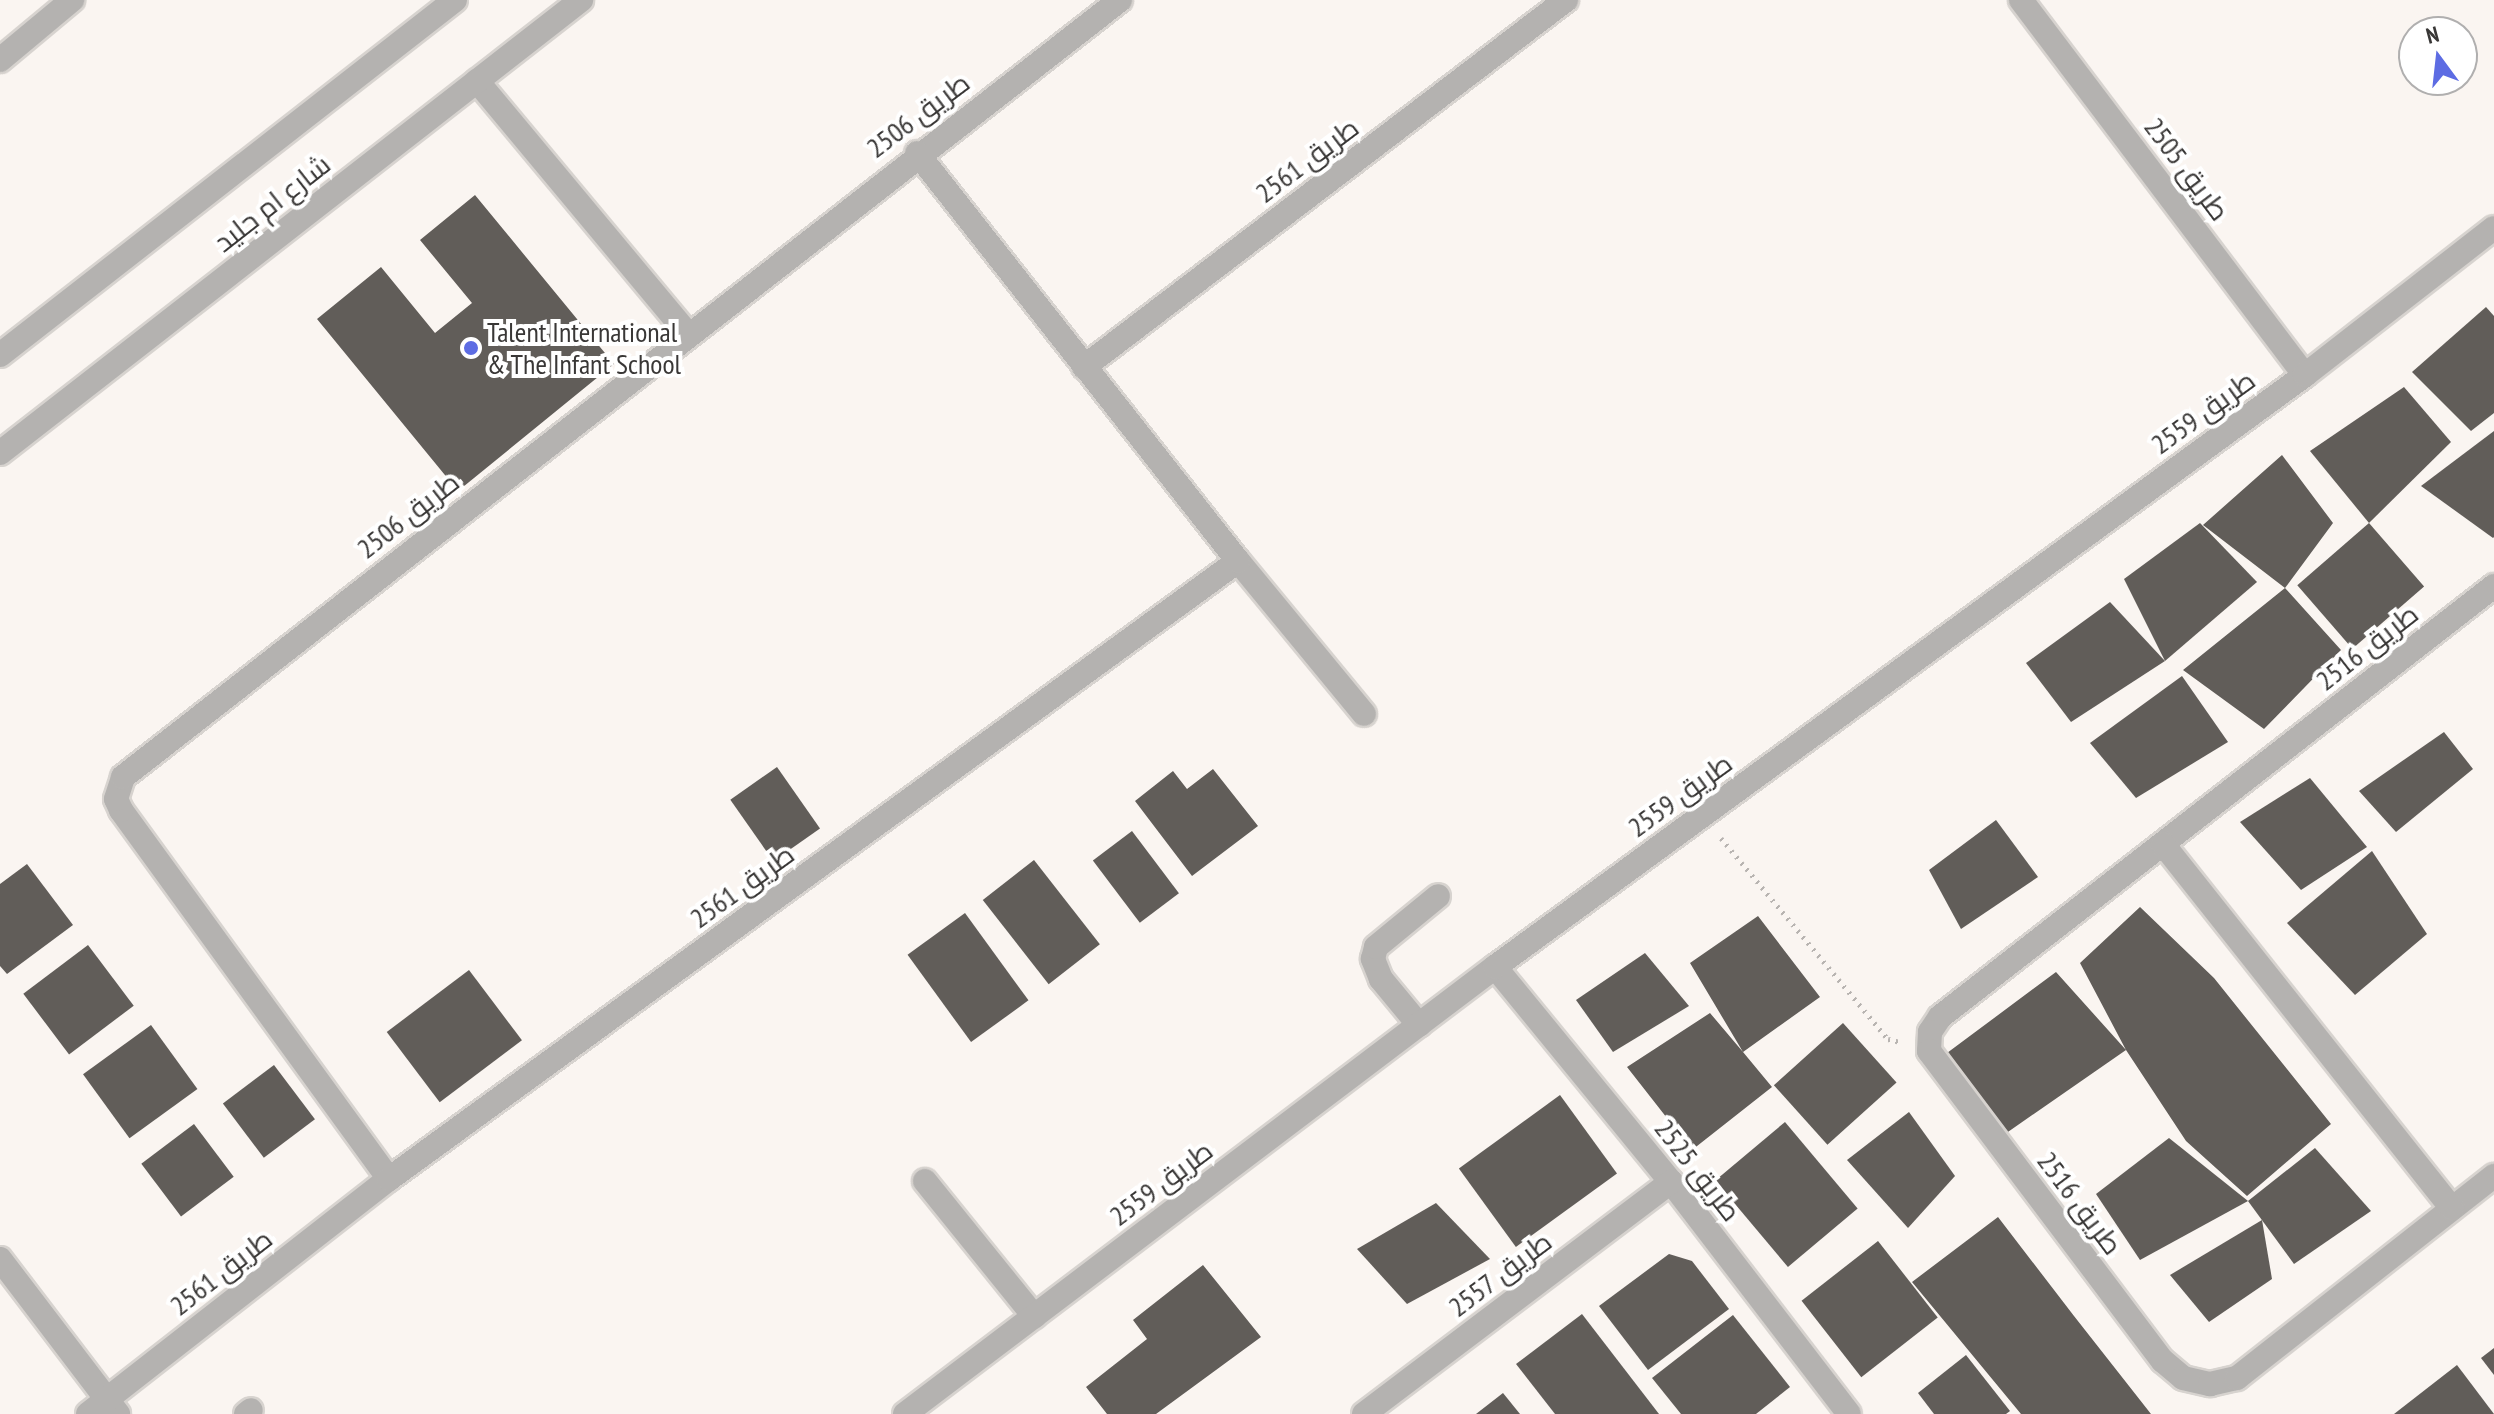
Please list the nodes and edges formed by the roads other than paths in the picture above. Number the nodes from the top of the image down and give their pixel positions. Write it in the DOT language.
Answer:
graph roads {
  1 [pos="455,0"];
  2 [pos="581,0"];
  3 [pos="1120,0"];
  4 [pos="1566,0"];
  5 [pos="2021,0"];
  6 [pos="64,2"];
  7 [pos="0,60"];
  8 [pos="477,81"];
  9 [pos="917,153"];
  10 [pos="2494,228"];
  11 [pos="688,334"];
  12 [pos="0,355"];
  13 [pos="1084,367"];
  14 [pos="2305,375"];
  15 [pos="0,453"];
  16 [pos="1238,561"];
  17 [pos="2490,598"];
  18 [pos="1364,714"];
  19 [pos="2163,844"];
  20 [pos="1438,896"];
  21 [pos="1495,967"];
  22 [pos="1419,1025"];
  23 [pos="2494,1176"];
  24 [pos="389,1179"];
  25 [pos="925,1181"];
  26 [pos="1671,1182"];
  27 [pos="2452,1208"];
  28 [pos="0,1259"];
  29 [pos="1034,1316"];
  30 [pos="104,1409"];
  31 [pos="905,1414"];
  32 [pos="1364,1414"];
  33 [pos="1849,1414"];
  1 -- 12 [label="street, شارع ام جليد"];
  2 -- 8 [label="street, شارع ام جليد"];
  3 -- 9 [label="street, طريق 2506"];
  4 -- 13 [label="street, طريق 2561"];
  5 -- 14 [label="street, طريق 2505"];
  6 -- 7 [label="street"];
  8 -- 11 [label="street"];
  8 -- 15 [label="street, شارع ام جليد"];
  9 -- 11 [label="street, طريق 2506"];
  9 -- 13 [label="street"];
  10 -- 14 [label="street, طريق 2559"];
  11 -- 24 [label="street, طريق 2506"];
  13 -- 16 [label="street"];
  14 -- 21 [label="street, طريق 2559"];
  16 -- 18 [label="street"];
  16 -- 24 [label="street, طريق 2561"];
  17 -- 19 [label="street, طريق 2516"];
  19 -- 27 [label="street"];
  19 -- 27 [label="street, طريق 2516"];
  20 -- 22 [label="street"];
  21 -- 22 [label="street, طريق 2559"];
  21 -- 26 [label="street, طريق 2525"];
  22 -- 29 [label="street, طريق 2559"];
  23 -- 27 [label="street, طريق 2516"];
  24 -- 30 [label="street, طريق 2561"];
  25 -- 29 [label="street"];
  26 -- 32 [label="street, طريق 2557"];
  26 -- 33 [label="street, طريق 2525"];
  28 -- 30 [label="street"];
  29 -- 31 [label="street, طريق 2559"];
}
